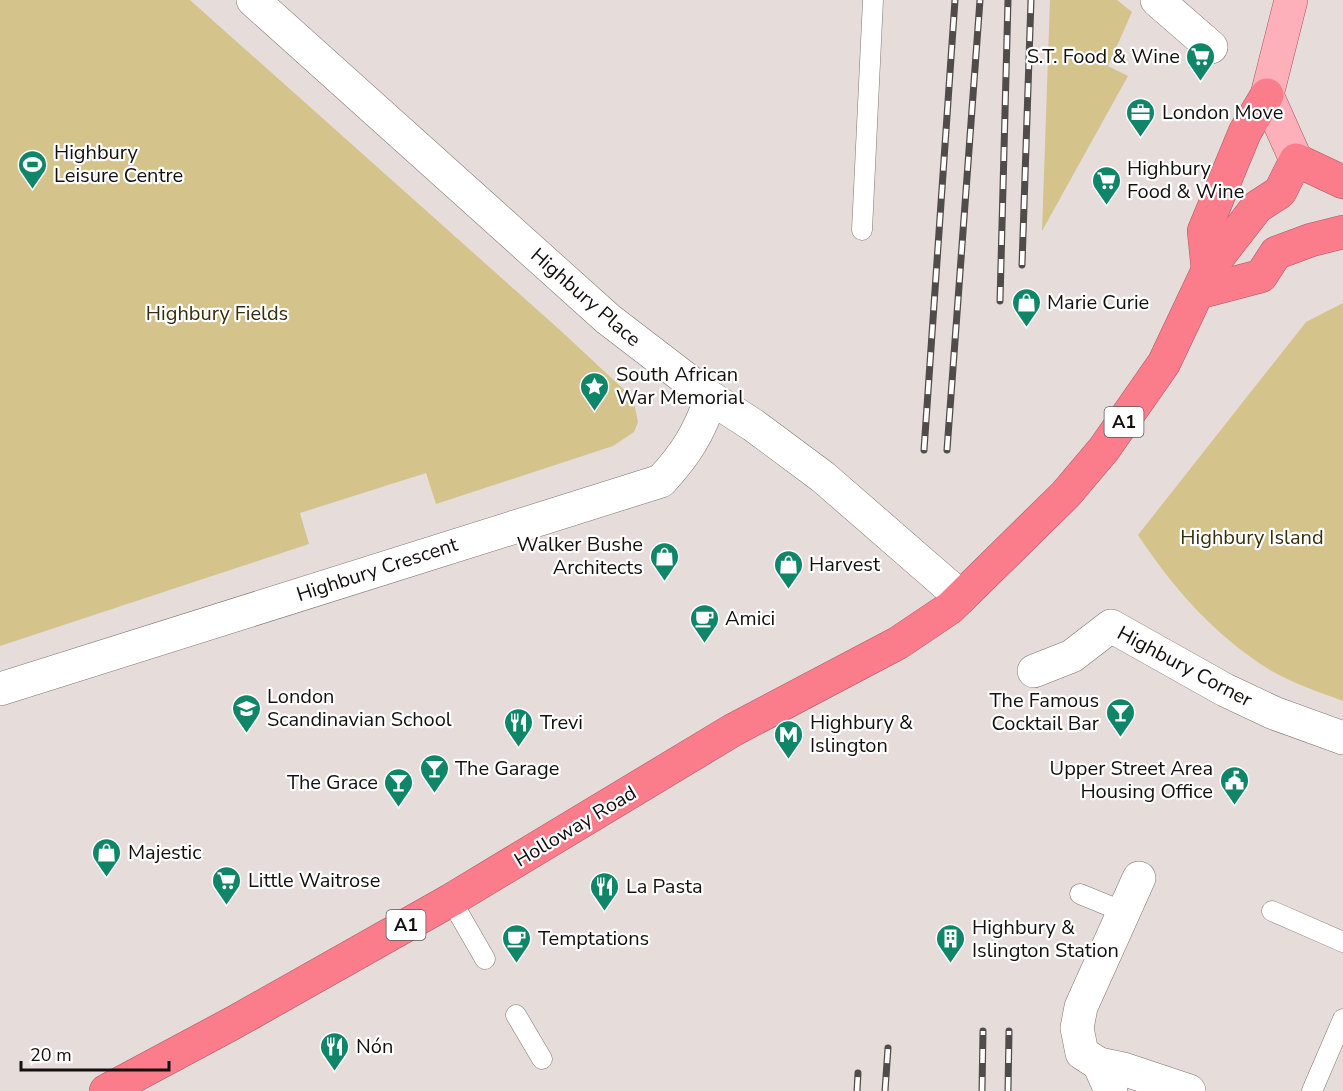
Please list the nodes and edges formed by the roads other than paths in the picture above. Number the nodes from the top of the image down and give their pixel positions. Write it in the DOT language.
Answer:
graph roads {
  1 [pos="253,0"];
  2 [pos="873,0"];
  3 [pos="1157,0"];
  4 [pos="1291,0"];
  5 [pos="1200,38"];
  6 [pos="1267,94"];
  7 [pos="1296,160"];
  8 [pos="1343,182"];
  9 [pos="1280,192"];
  10 [pos="862,231"];
  11 [pos="1343,232"];
  12 [pos="1276,253"];
  13 [pos="1204,281"];
  14 [pos="711,398"];
  15 [pos="961,597"];
  16 [pos="1034,671"];
  17 [pos="0,689"];
  18 [pos="1343,738"];
  19 [pos="1139,878"];
  20 [pos="1080,894"];
  21 [pos="451,900"];
  22 [pos="1272,911"];
  23 [pos="1124,912"];
  24 [pos="1343,942"];
  25 [pos="485,959"];
  26 [pos="516,1015"];
  27 [pos="1343,1019"];
  28 [pos="542,1059"];
  29 [pos="1105,1078"];
  30 [pos="106,1091"];
  31 [pos="1189,1091"];
  32 [pos="1312,1091"];
  1 -- 14 [label="street, Highbury Place"];
  2 -- 10 [label="lane"];
  3 -- 5 [label="street"];
  4 -- 6 [label="main road"];
  6 -- 7 [label="main road"];
  6 -- 13 [label="highway"];
  7 -- 8 [label="highway"];
  7 -- 9 [label="highway, A1"];
  9 -- 12 [label="highway"];
  9 -- 13 [label="highway, A1"];
  11 -- 12 [label="highway"];
  12 -- 13 [label="highway"];
  13 -- 15 [label="highway, Holloway Road / A1"];
  14 -- 15 [label="street, Highbury Place"];
  14 -- 17 [label="street, Highbury Crescent"];
  15 -- 21 [label="highway, Holloway Road / A1"];
  16 -- 18 [label="street, Highbury Corner"];
  19 -- 23 [label="street"];
  20 -- 23 [label="lane"];
  21 -- 25 [label="lane"];
  21 -- 30 [label="highway, Holloway Road / A1"];
  22 -- 24 [label="lane"];
  23 -- 29 [label="street"];
  26 -- 28 [label="lane"];
  27 -- 32 [label="lane"];
  29 -- 31 [label="street"];
}
